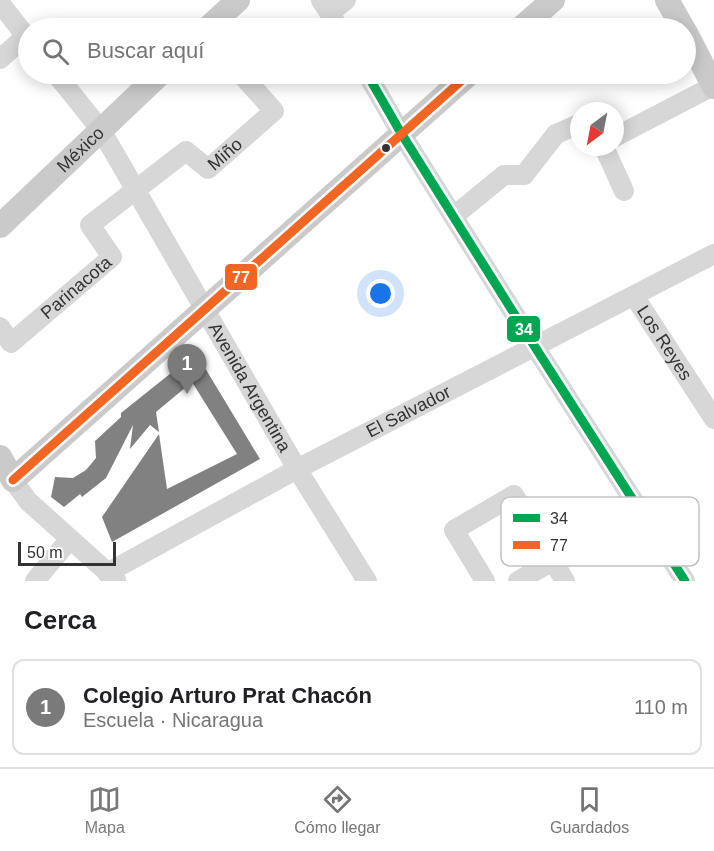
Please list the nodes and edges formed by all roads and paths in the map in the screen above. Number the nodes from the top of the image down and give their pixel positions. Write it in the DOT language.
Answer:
graph roads {
  1 [pos="238,0"];
  2 [pos="346,0"];
  3 [pos="553,0"];
  4 [pos="667,0"];
  5 [pos="0,3"];
  6 [pos="330,14"];
  7 [pos="219,18"];
  8 [pos="532,18"];
  9 [pos="677,18"];
  10 [pos="18,26"];
  11 [pos="18,45"];
  12 [pos="696,52"];
  13 [pos="0,59"];
  14 [pos="64,84"];
  15 [pos="149,84"];
  16 [pos="250,84"];
  17 [pos="373,84"];
  18 [pos="458,84"];
  19 [pos="714,87"];
  20 [pos="570,128"];
  21 [pos="100,130"];
  22 [pos="624,132"];
  23 [pos="401,133"];
  24 [pos="608,156"];
  25 [pos="135,191"];
  26 [pos="624,191"];
  27 [pos="454,216"];
  28 [pos="0,226"];
  29 [pos="714,254"];
  30 [pos="634,296"];
  31 [pos="204,309"];
  32 [pos="0,327"];
  33 [pos="535,347"];
  34 [pos="714,419"];
  35 [pos="0,457"];
  36 [pos="297,469"];
  37 [pos="13,480"];
  38 [pos="631,497"];
  39 [pos="501,503"];
  40 [pos="69,540"];
  41 [pos="544,566"];
  42 [pos="556,566"];
  43 [pos="675,566"];
  44 [pos="112,577"];
  45 [pos="35,581"];
  46 [pos="367,581"];
  47 [pos="485,581"];
  48 [pos="518,581"];
  49 [pos="565,581"];
  50 [pos="685,581"];
  1 -- 7 [label="main road"];
  2 -- 6 [label="street"];
  3 -- 8 [label="main road"];
  4 -- 9 [label="main road"];
  5 -- 10 [label="street"];
  11 -- 13 [label="street"];
  12 -- 19 [label="main road"];
  14 -- 21 [label="street, Avenida Argentina"];
  15 -- 21 [label="main road, México"];
  16 -- 25 [label="street, Miño"];
  17 -- 23 [label="street"];
  18 -- 23 [label="main road"];
  19 -- 22 [label="street"];
  20 -- 27 [label="street"];
  21 -- 25 [label="street, Avenida Argentina"];
  21 -- 28 [label="main road, México"];
  23 -- 27 [label="street"];
  23 -- 31 [label="main road"];
  24 -- 26 [label="street"];
  25 -- 31 [label="street, Avenida Argentina"];
  25 -- 32 [label="street, Parinacota"];
  27 -- 33 [label="street"];
  29 -- 30 [label="street, El Salvador"];
  30 -- 33 [label="street, El Salvador"];
  30 -- 34 [label="street, Los Reyes"];
  31 -- 36 [label="street, Avenida Argentina"];
  31 -- 37 [label="main road"];
  33 -- 36 [label="street, El Salvador"];
  33 -- 38 [label="street"];
  35 -- 37 [label="main road"];
  36 -- 44 [label="street, El Salvador"];
  36 -- 46 [label="street, Avenida Argentina"];
  37 -- 40 [label="street"];
  39 -- 47 [label="street"];
  40 -- 44 [label="street"];
  40 -- 45 [label="street"];
  41 -- 48 [label="street"];
  42 -- 49 [label="street"];
  43 -- 50 [label="street"];
}
